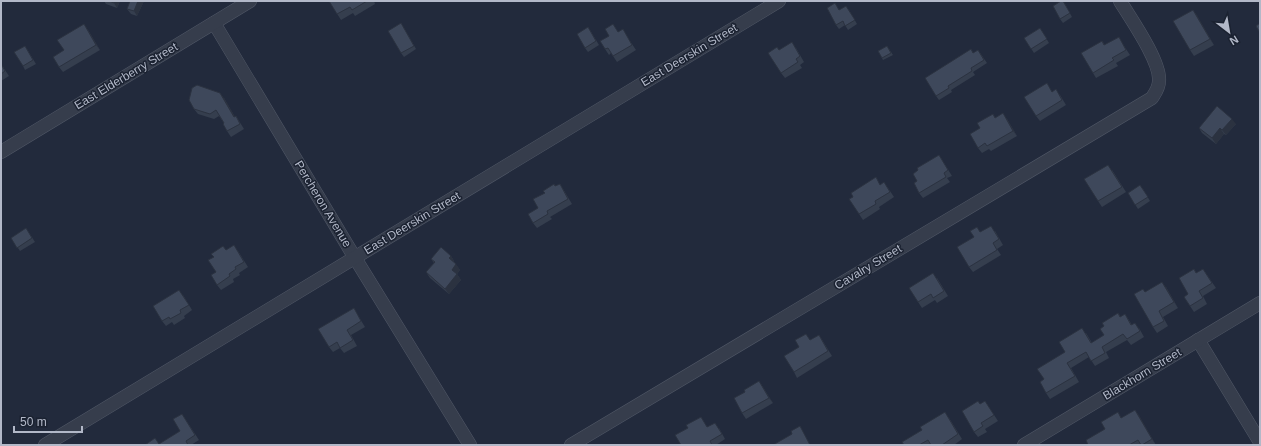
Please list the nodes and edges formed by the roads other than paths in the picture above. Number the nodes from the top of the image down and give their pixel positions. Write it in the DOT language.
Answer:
graph roads {
  1 [pos="250,1"];
  2 [pos="779,1"];
  3 [pos="1120,1"];
  4 [pos="214,23"];
  5 [pos="1,152"];
  6 [pos="355,258"];
  7 [pos="1260,303"];
  8 [pos="1198,340"];
  9 [pos="1260,442"];
  10 [pos="45,445"];
  11 [pos="470,445"];
  12 [pos="571,445"];
  13 [pos="1024,445"];
  1 -- 4 [label="street, East Elderberry Street"];
  2 -- 6 [label="street, East Deerskin Street"];
  3 -- 12 [label="street, Cavalry Street"];
  4 -- 5 [label="street, East Elderberry Street"];
  4 -- 6 [label="street, Percheron Avenue"];
  6 -- 10 [label="street, East Deerskin Street"];
  6 -- 11 [label="street, Percheron Avenue"];
  7 -- 8 [label="street, Blackhorn Street"];
  8 -- 9 [label="street"];
  8 -- 13 [label="street, Blackhorn Street"];
}
